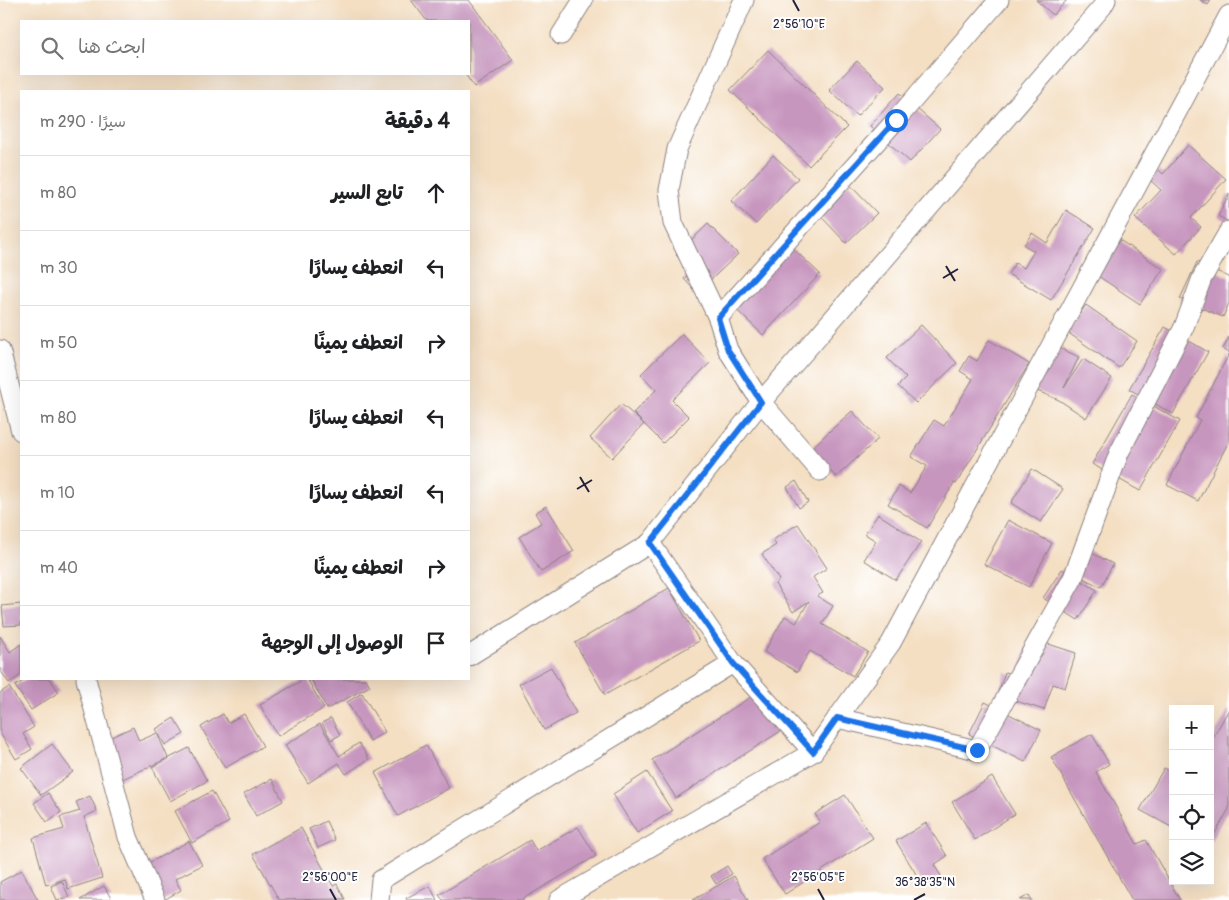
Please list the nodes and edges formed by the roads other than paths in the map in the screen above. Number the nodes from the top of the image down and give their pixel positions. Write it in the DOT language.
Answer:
graph roads {
  1 [pos="583,0"];
  2 [pos="744,0"];
  3 [pos="999,0"];
  4 [pos="1106,0"];
  5 [pos="1229,15"];
  6 [pos="561,35"];
  7 [pos="1229,231"];
  8 [pos="718,318"];
  9 [pos="0,350"];
  10 [pos="761,402"];
  11 [pos="20,427"];
  12 [pos="820,471"];
  13 [pos="650,543"];
  14 [pos="470,655"];
  15 [pos="733,663"];
  16 [pos="86,680"];
  17 [pos="837,718"];
  18 [pos="813,752"];
  19 [pos="155,900"];
  20 [pos="379,900"];
  21 [pos="559,900"];
  1 -- 6 [label="street"];
  2 -- 8 [label="street"];
  3 -- 8 [label="street"];
  4 -- 10 [label="street"];
  5 -- 17 [label="street"];
  7 -- 17 [label="street"];
  8 -- 10 [label="street"];
  9 -- 11 [label="street"];
  10 -- 12 [label="street"];
  10 -- 13 [label="street"];
  13 -- 14 [label="street"];
  13 -- 15 [label="street"];
  15 -- 18 [label="street"];
  15 -- 20 [label="street"];
  16 -- 19 [label="street"];
  17 -- 18 [label="street"];
  18 -- 21 [label="street"];
}
